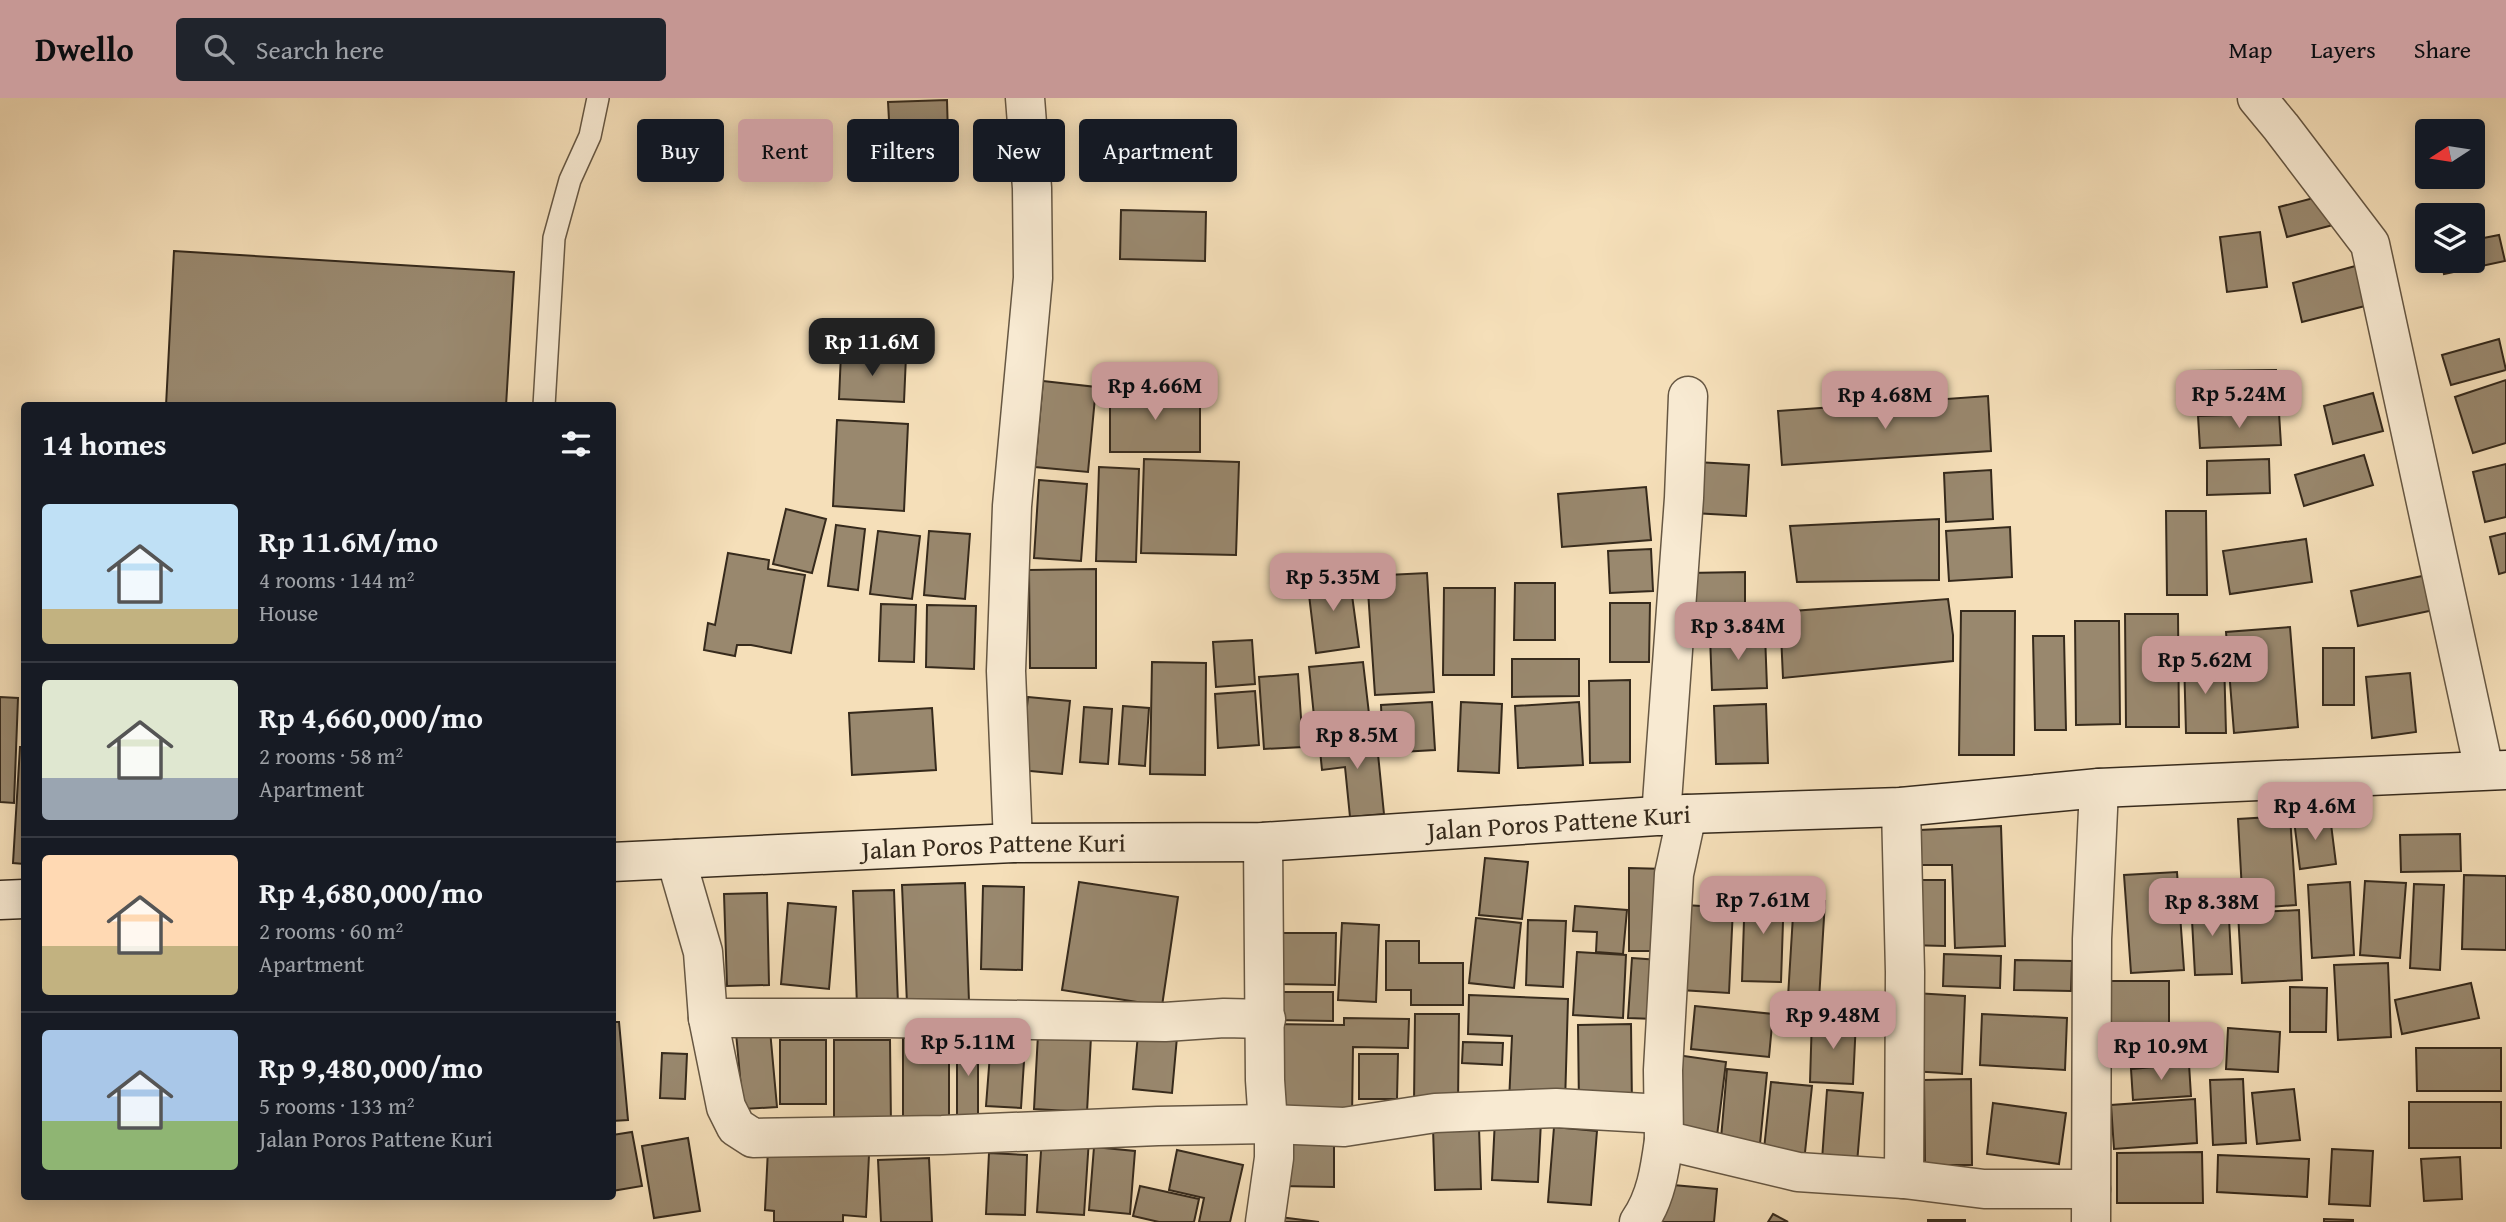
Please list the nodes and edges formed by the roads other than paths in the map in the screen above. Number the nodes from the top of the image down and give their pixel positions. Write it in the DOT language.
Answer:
graph roads {
  1 [pos="598,98"];
  2 [pos="1025,98"];
  3 [pos="2256,98"];
  4 [pos="1688,396"];
  5 [pos="544,402"];
  6 [pos="2495,770"];
  7 [pos="2099,788"];
  8 [pos="1902,807"];
  9 [pos="1674,815"];
  10 [pos="1263,842"];
  11 [pos="1013,843"];
  12 [pos="676,859"];
  13 [pos="616,862"];
  14 [pos="21,899"];
  15 [pos="0,900"];
  16 [pos="708,1018"];
  17 [pos="1266,1019"];
  18 [pos="1268,1124"];
  19 [pos="1664,1127"];
  20 [pos="1904,1179"];
  21 [pos="2091,1206"];
  22 [pos="1265,1222"];
  23 [pos="1639,1222"];
  1 -- 5 [label="lane"];
  2 -- 11 [label="street"];
  3 -- 6 [label="street"];
  4 -- 9 [label="street"];
  6 -- 7 [label="street, Jalan Poros Pattene Kuri"];
  7 -- 8 [label="street, Jalan Poros Pattene Kuri"];
  7 -- 21 [label="street"];
  8 -- 9 [label="street, Jalan Poros Pattene Kuri"];
  8 -- 20 [label="street"];
  9 -- 10 [label="street, Jalan Poros Pattene Kuri"];
  9 -- 19 [label="street"];
  10 -- 11 [label="street, Jalan Poros Pattene Kuri"];
  10 -- 17 [label="street"];
  11 -- 12 [label="street, Jalan Poros Pattene Kuri"];
  12 -- 13 [label="street, Jalan Poros Pattene Kuri"];
  12 -- 16 [label="street"];
  14 -- 15 [label="street"];
  16 -- 17 [label="street"];
  16 -- 18 [label="street"];
  17 -- 18 [label="street"];
  18 -- 19 [label="street"];
  18 -- 22 [label="street"];
  19 -- 20 [label="street"];
  19 -- 23 [label="street"];
  20 -- 21 [label="street"];
}
